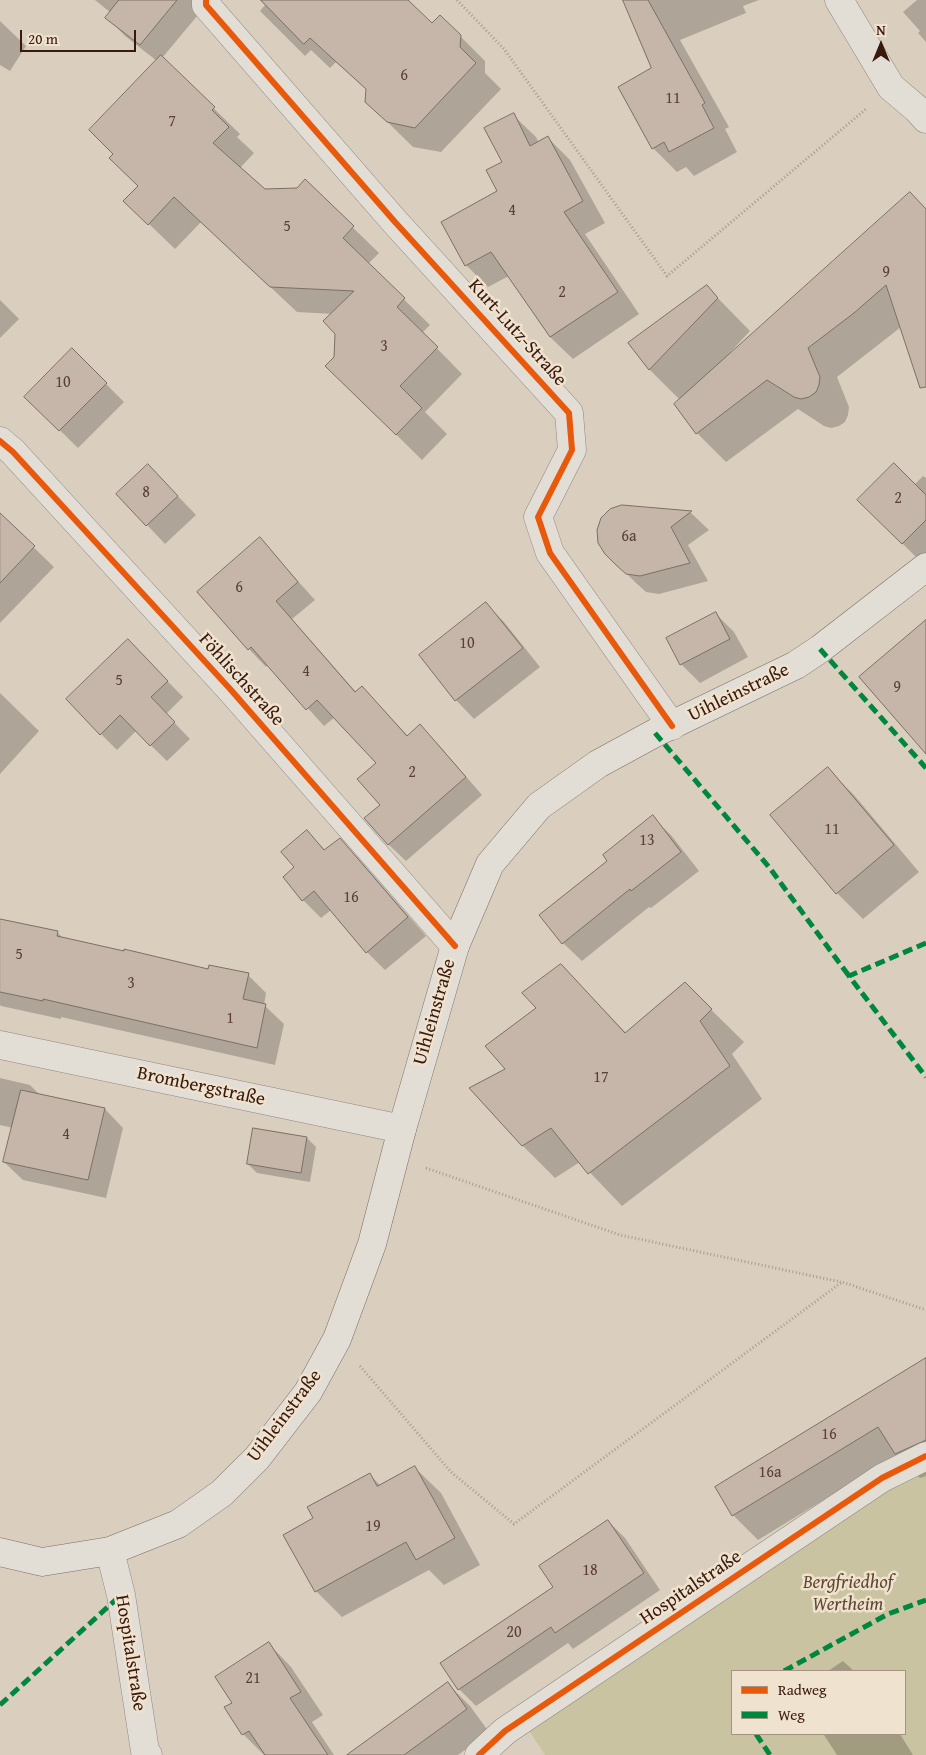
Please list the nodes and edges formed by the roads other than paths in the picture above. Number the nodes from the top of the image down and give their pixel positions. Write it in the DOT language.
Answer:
graph roads {
  1 [pos="206,0"];
  2 [pos="843,2"];
  3 [pos="926,119"];
  4 [pos="0,441"];
  5 [pos="926,566"];
  6 [pos="672,726"];
  7 [pos="455,946"];
  8 [pos="0,1044"];
  9 [pos="402,1129"];
  10 [pos="926,1456"];
  11 [pos="110,1551"];
  12 [pos="0,1552"];
  13 [pos="146,1754"];
  14 [pos="479,1755"];
  1 -- 6 [label="street, Kurt-Lutz-Straße"];
  2 -- 3 [label="street"];
  4 -- 7 [label="street, Föhlischstraße"];
  5 -- 6 [label="street, Uihleinstraße"];
  6 -- 7 [label="street, Uihleinstraße"];
  7 -- 9 [label="street, Uihleinstraße"];
  8 -- 9 [label="street, Brombergstraße"];
  9 -- 11 [label="street, Uihleinstraße"];
  10 -- 14 [label="street, Hospitalstraße"];
  11 -- 12 [label="street, Uihleinstraße"];
  11 -- 13 [label="street, Hospitalstraße"];
}
